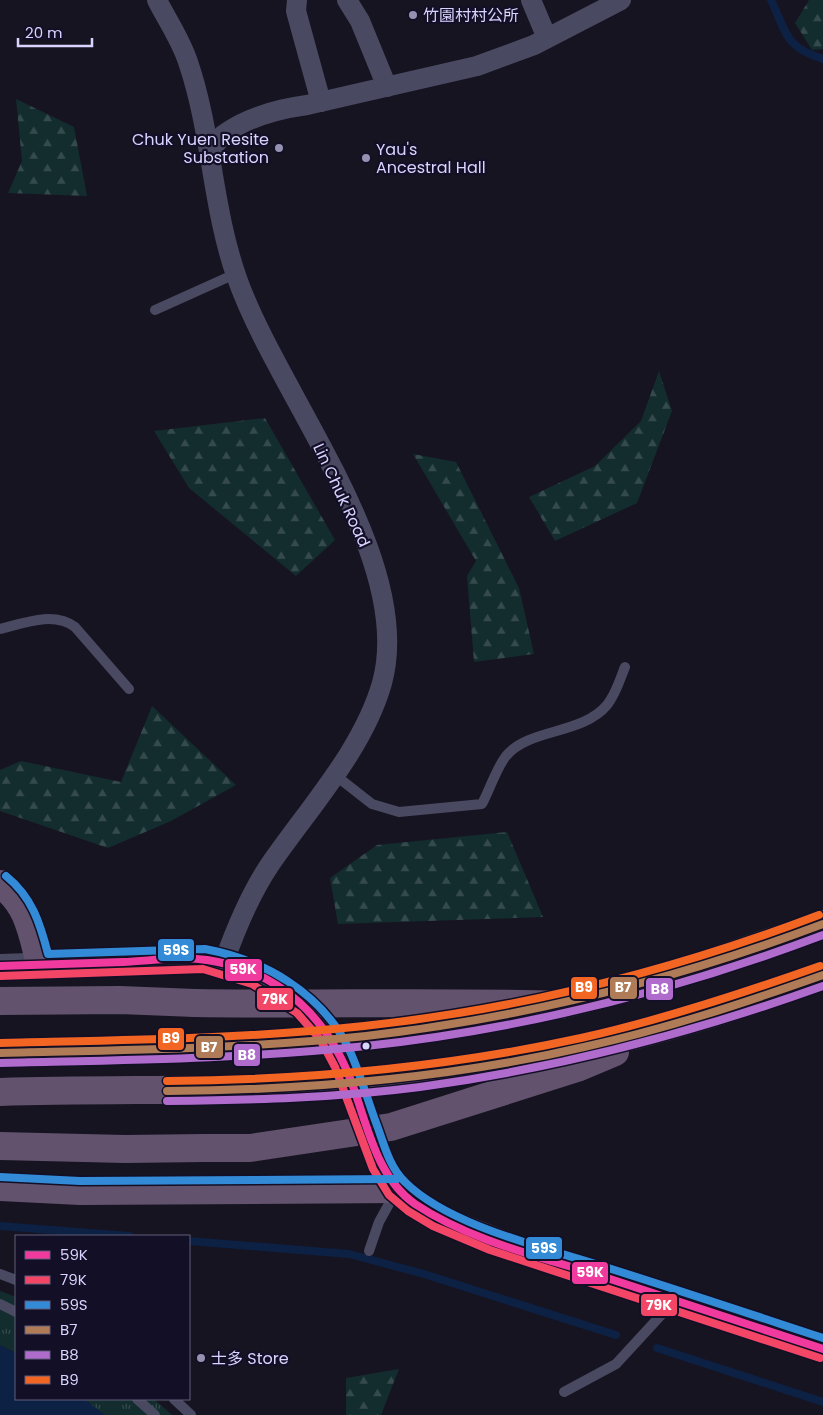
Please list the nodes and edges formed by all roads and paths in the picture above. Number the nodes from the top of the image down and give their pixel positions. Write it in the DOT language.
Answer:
graph roads {
  1 [pos="158,0"];
  2 [pos="297,0"];
  3 [pos="347,0"];
  4 [pos="531,0"];
  5 [pos="621,0"];
  6 [pos="548,38"];
  7 [pos="387,87"];
  8 [pos="321,102"];
  9 [pos="209,154"];
  10 [pos="235,274"];
  11 [pos="155,310"];
  12 [pos="0,629"];
  13 [pos="625,667"];
  14 [pos="129,689"];
  15 [pos="335,775"];
  16 [pos="0,884"];
  17 [pos="823,924"];
  18 [pos="224,962"];
  19 [pos="40,964"];
  20 [pos="0,966"];
  21 [pos="258,975"];
  22 [pos="823,975"];
  23 [pos="0,1001"];
  24 [pos="562,1005"];
  25 [pos="680,1022"];
  26 [pos="0,1052"];
  27 [pos="0,1092"];
  28 [pos="0,1146"];
  29 [pos="378,1155"];
  30 [pos="0,1187"];
  31 [pos="397,1189"];
  32 [pos="369,1251"];
  33 [pos="0,1274"];
  34 [pos="15,1280"];
  35 [pos="675,1300"];
  36 [pos="0,1304"];
  37 [pos="15,1312"];
  38 [pos="823,1348"];
  39 [pos="564,1392"];
  40 [pos="137,1400"];
  41 [pos="175,1400"];
  42 [pos="155,1415"];
  43 [pos="191,1415"];
  1 -- 9 [label="street, Lin Chuk Road"];
  2 -- 8 [label="street"];
  3 -- 7 [label="street"];
  4 -- 6 [label="street"];
  5 -- 6 [label="street"];
  6 -- 7 [label="street"];
  7 -- 8 [label="street"];
  8 -- 9 [label="street"];
  9 -- 10 [label="street, Lin Chuk Road"];
  10 -- 11 [label="lane"];
  10 -- 15 [label="street, Lin Chuk Road"];
  12 -- 14 [label="lane"];
  13 -- 15 [label="lane"];
  15 -- 18 [label="street, Lin Chuk Road"];
  16 -- 19 [label="highway"];
  17 -- 24 [label="highway"];
  18 -- 19 [label="street"];
  18 -- 21 [label="street"];
  19 -- 20 [label="street"];
  22 -- 25 [label="highway"];
  23 -- 24 [label="highway, bridge"];
  24 -- 26 [label="highway, bridge"];
  25 -- 27 [label="highway, bridge"];
  25 -- 28 [label="highway, bridge"];
  29 -- 31 [label="street"];
  30 -- 31 [label="highway"];
  31 -- 32 [label="lane"];
  31 -- 35 [label="street"];
  33 -- 34 [label="lane"];
  35 -- 38 [label="street"];
  35 -- 39 [label="lane"];
  36 -- 37 [label="lane"];
  40 -- 42 [label="lane"];
  41 -- 43 [label="lane"];
}
